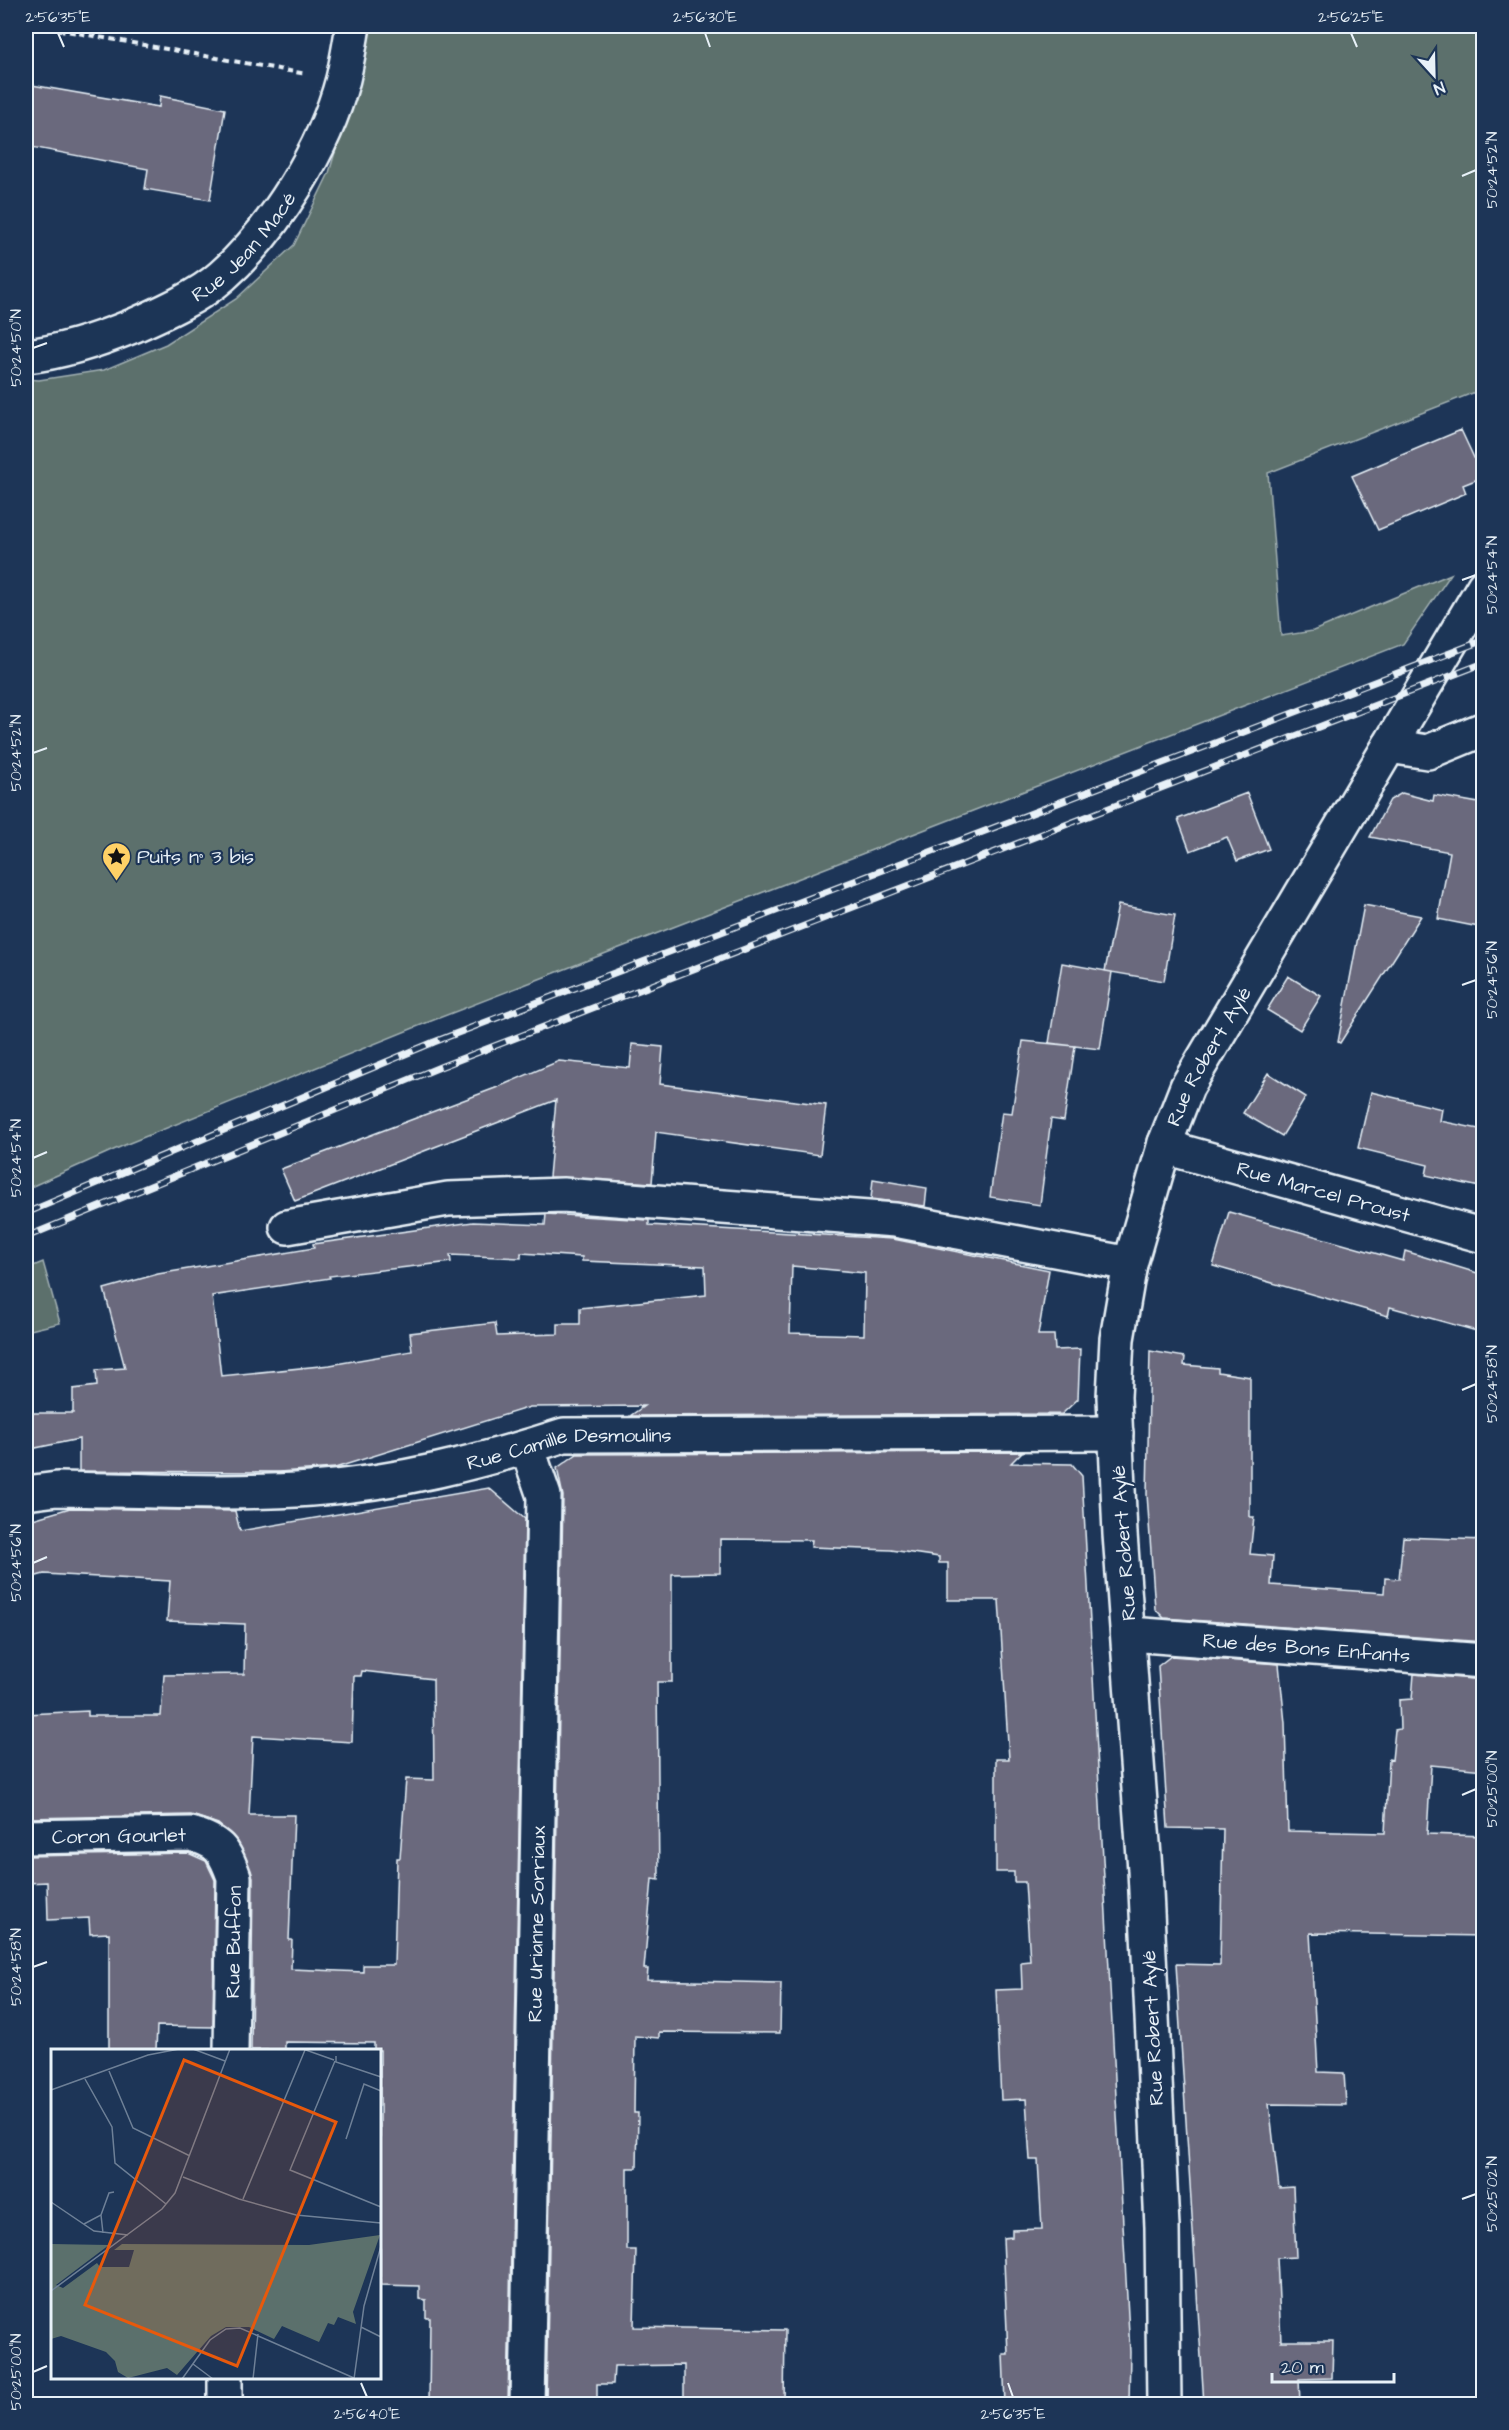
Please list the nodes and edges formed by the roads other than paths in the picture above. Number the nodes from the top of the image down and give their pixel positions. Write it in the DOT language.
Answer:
graph roads {
  1 [pos="353,26"];
  2 [pos="26,356"];
  3 [pos="1484,586"];
  4 [pos="1484,729"];
  5 [pos="1389,746"];
  6 [pos="1165,1143"];
  7 [pos="287,1227"];
  8 [pos="1484,1236"];
  9 [pos="1130,1264"];
  10 [pos="1116,1433"];
  11 [pos="527,1447"];
  12 [pos="26,1493"];
  13 [pos="1130,1634"];
  14 [pos="1484,1661"];
  15 [pos="26,1837"];
  16 [pos="213,1840"];
  17 [pos="231,2049"];
  18 [pos="225,2379"];
  19 [pos="225,2404"];
  20 [pos="526,2404"];
  21 [pos="1164,2404"];
  1 -- 2 [label="street, Rue Jean Macé"];
  3 -- 5 [label="street, Rue Robert Aylé"];
  4 -- 5 [label="street"];
  5 -- 6 [label="street, Rue Robert Aylé"];
  6 -- 8 [label="street, Rue Marcel Proust"];
  6 -- 9 [label="street, Rue Robert Aylé"];
  7 -- 9 [label="street"];
  9 -- 10 [label="street, Rue Robert Aylé"];
  10 -- 11 [label="street, Rue Camille Desmoulins"];
  10 -- 13 [label="street, Rue Robert Aylé"];
  11 -- 12 [label="street, Rue Camille Desmoulins"];
  11 -- 20 [label="street, Rue Urianne Sorriaux"];
  13 -- 14 [label="street, Rue des Bons Enfants"];
  13 -- 21 [label="street, Rue Robert Aylé"];
  15 -- 16 [label="street, Coron Gourlet"];
  16 -- 17 [label="street, Rue Buffon"];
  18 -- 19 [label="street"];
}
